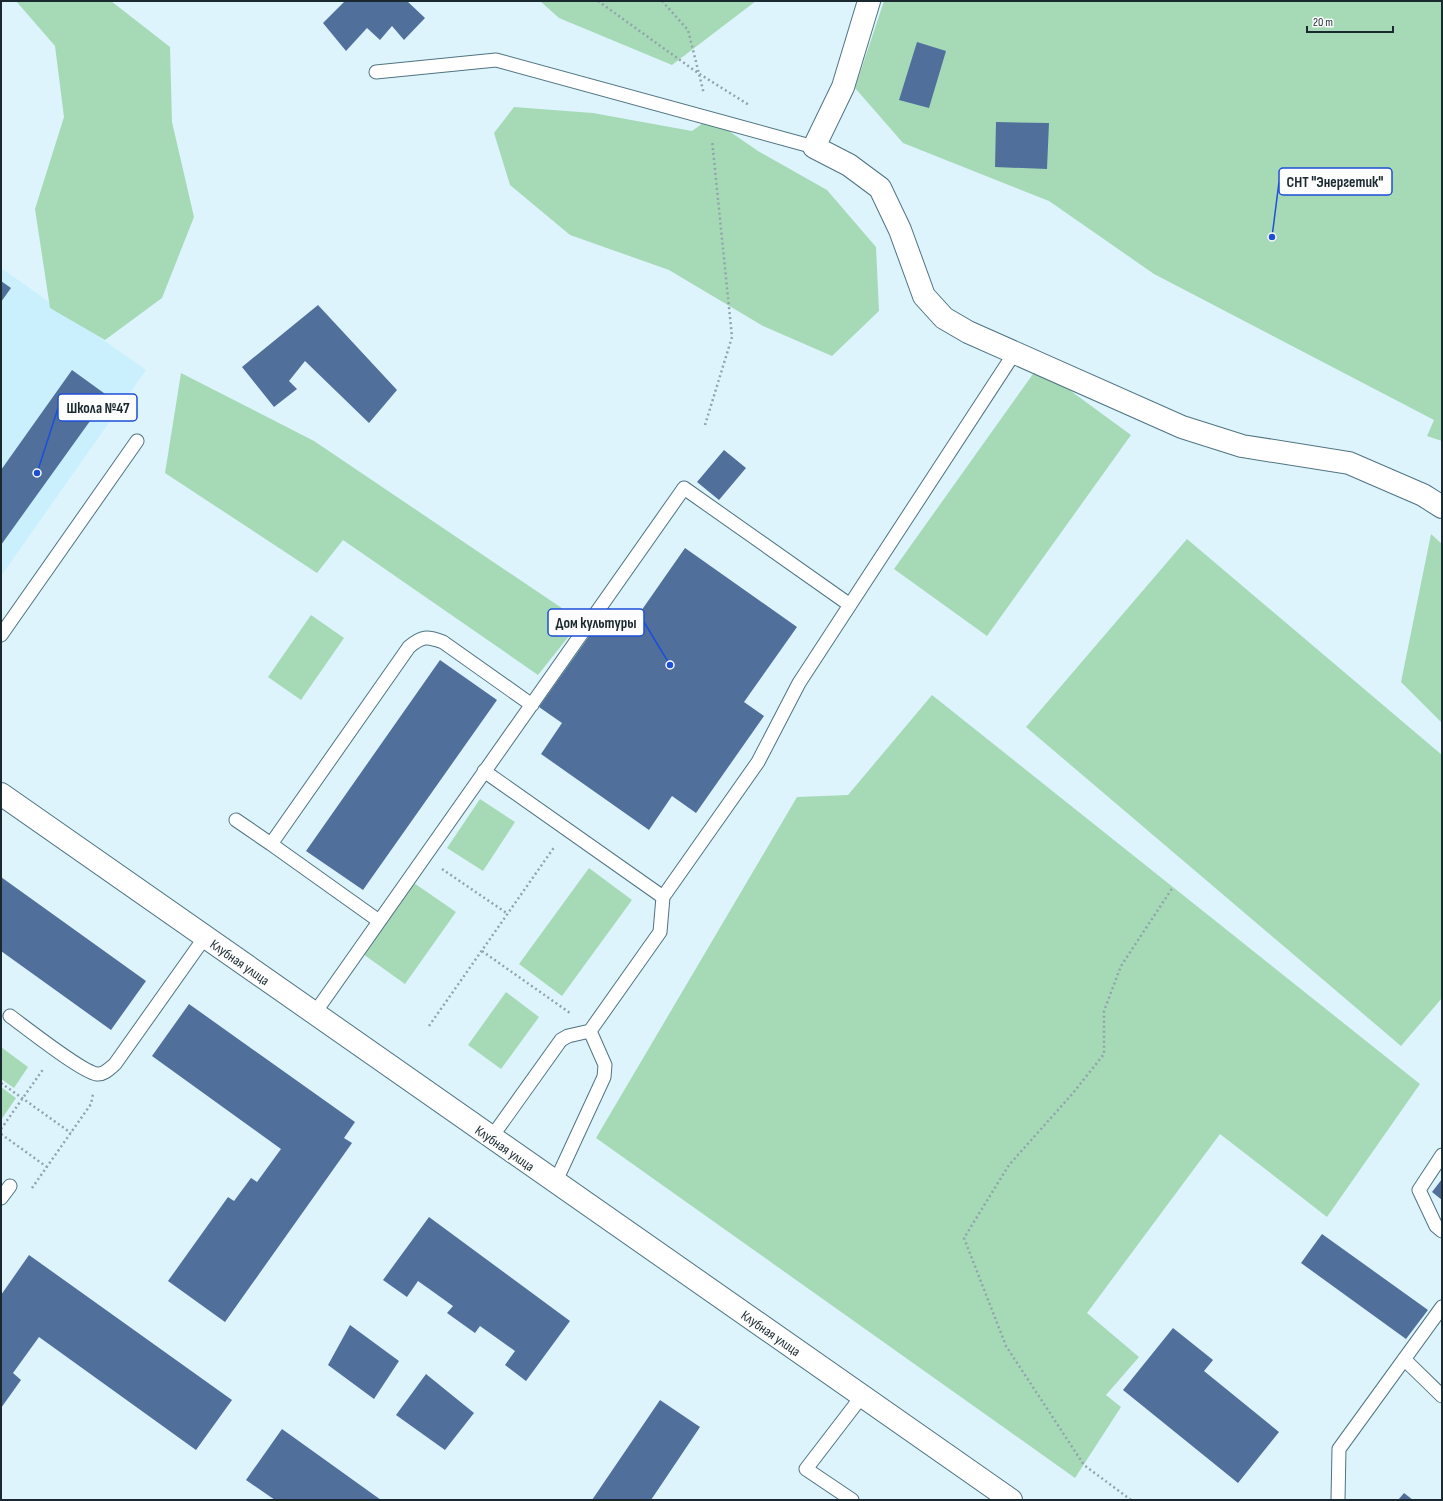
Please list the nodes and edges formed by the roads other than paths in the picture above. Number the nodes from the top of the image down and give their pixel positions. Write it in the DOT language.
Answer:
graph roads {
  1 [pos="869,1"];
  2 [pos="376,72"];
  3 [pos="814,147"];
  4 [pos="1015,352"];
  5 [pos="137,440"];
  6 [pos="1442,507"];
  7 [pos="850,605"];
  8 [pos="1,635"];
  9 [pos="532,704"];
  10 [pos="484,771"];
  11 [pos="1,794"];
  12 [pos="236,820"];
  13 [pos="271,844"];
  14 [pos="663,897"];
  15 [pos="379,921"];
  16 [pos="205,937"];
  17 [pos="314,1014"];
  18 [pos="10,1016"];
  19 [pos="591,1030"];
  20 [pos="491,1138"];
  21 [pos="1442,1155"];
  22 [pos="556,1183"];
  23 [pos="10,1186"];
  24 [pos="1,1198"];
  25 [pos="1442,1232"];
  26 [pos="1442,1307"];
  27 [pos="1404,1359"];
  28 [pos="862,1396"];
  29 [pos="1442,1396"];
  30 [pos="852,1500"];
  31 [pos="1011,1500"];
  32 [pos="1338,1500"];
  1 -- 3 [label="street"];
  2 -- 3 [label="lane"];
  3 -- 4 [label="street"];
  4 -- 6 [label="street"];
  4 -- 7 [label="lane"];
  5 -- 8 [label="lane"];
  7 -- 9 [label="lane"];
  7 -- 14 [label="lane"];
  9 -- 10 [label="lane"];
  9 -- 13 [label="lane"];
  10 -- 14 [label="lane"];
  10 -- 15 [label="lane"];
  11 -- 16 [label="street, Клубная улица"];
  12 -- 13 [label="lane"];
  13 -- 15 [label="lane"];
  14 -- 19 [label="lane"];
  15 -- 17 [label="lane"];
  16 -- 17 [label="street, Клубная улица"];
  16 -- 18 [label="lane"];
  17 -- 20 [label="street, Клубная улица"];
  19 -- 20 [label="lane"];
  19 -- 22 [label="lane"];
  20 -- 22 [label="street, Клубная улица"];
  21 -- 25 [label="lane"];
  22 -- 28 [label="street, Клубная улица"];
  23 -- 24 [label="lane"];
  26 -- 27 [label="lane"];
  27 -- 29 [label="lane"];
  27 -- 32 [label="lane"];
  28 -- 30 [label="lane"];
  28 -- 31 [label="street, Клубная улица"];
}
